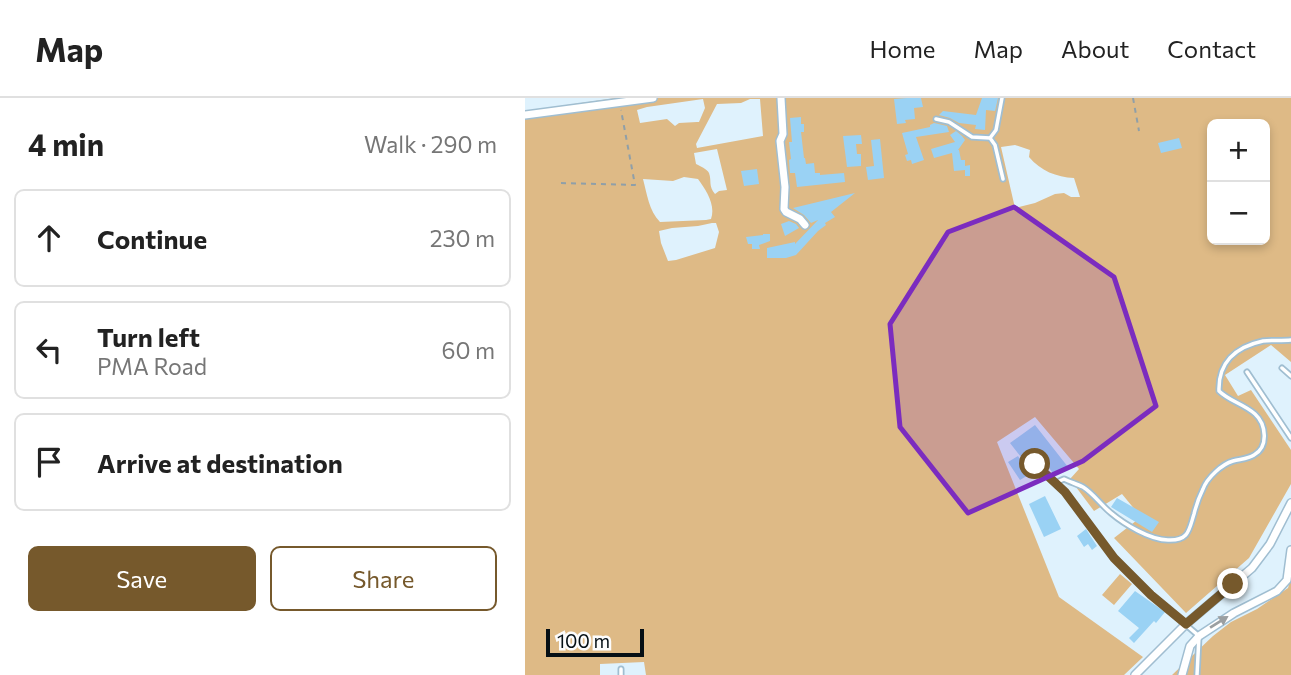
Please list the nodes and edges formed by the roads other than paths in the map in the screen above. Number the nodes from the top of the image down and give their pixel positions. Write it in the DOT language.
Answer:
graph roads {
  1 [pos="653,98"];
  2 [pos="781,98"];
  3 [pos="1002,98"];
  4 [pos="525,115"];
  5 [pos="936,119"];
  6 [pos="990,138"];
  7 [pos="1003,179"];
  8 [pos="805,225"];
  9 [pos="1291,340"];
  10 [pos="1282,368"];
  11 [pos="1247,372"];
  12 [pos="1291,376"];
  13 [pos="1291,438"];
  14 [pos="1035,464"];
  15 [pos="1055,483"];
  16 [pos="1291,503"];
  17 [pos="1291,550"];
  18 [pos="1186,624"];
  19 [pos="1199,636"];
  20 [pos="1136,675"];
  21 [pos="1182,675"];
  22 [pos="1197,675"];
  1 -- 4 [label="street"];
  2 -- 8 [label="street"];
  3 -- 6 [label="lane"];
  5 -- 6 [label="lane"];
  6 -- 7 [label="lane"];
  9 -- 15 [label="lane"];
  10 -- 12 [label="lane"];
  11 -- 13 [label="lane"];
  14 -- 15 [label="lane"];
  15 -- 18 [label="lane"];
  16 -- 18 [label="street"];
  19 -- 17 [label="street, one-way"];
  18 -- 19 [label="lane"];
  18 -- 20 [label="street"];
  19 -- 21 [label="street"];
  19 -- 22 [label="lane"];
}
